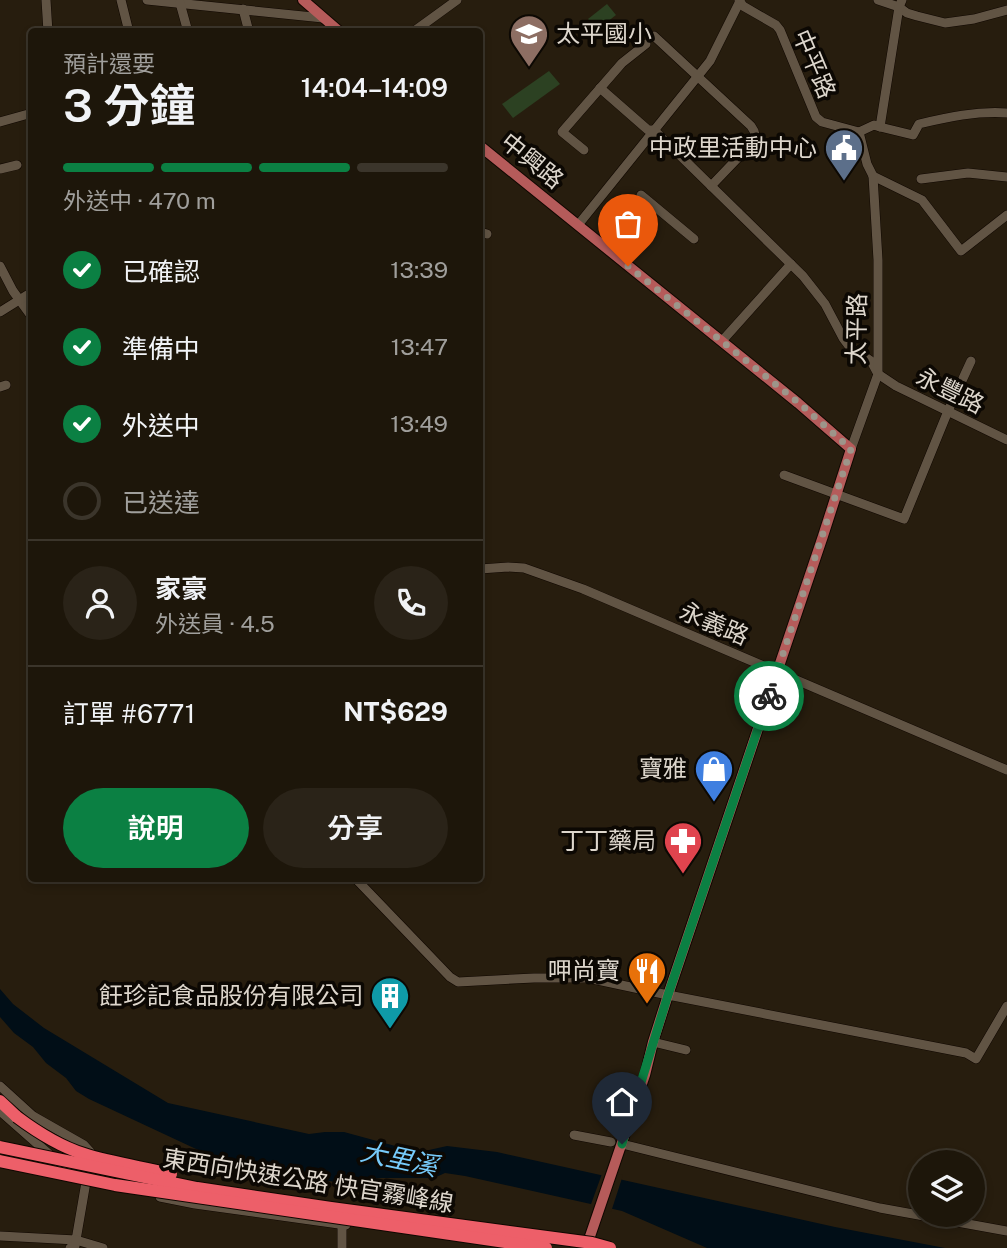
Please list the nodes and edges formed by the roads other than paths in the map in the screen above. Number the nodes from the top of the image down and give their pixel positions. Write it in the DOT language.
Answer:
graph roads {
  1 [pos="46,0"];
  2 [pos="121,0"];
  3 [pos="147,0"];
  4 [pos="303,0"];
  5 [pos="457,0"];
  6 [pos="878,0"];
  7 [pos="739,1"];
  8 [pos="180,3"];
  9 [pos="901,3"];
  10 [pos="243,9"];
  11 [pos="1007,10"];
  12 [pos="323,18"];
  13 [pos="48,28"];
  14 [pos="127,28"];
  15 [pos="187,28"];
  16 [pos="248,28"];
  17 [pos="335,28"];
  18 [pos="418,28"];
  19 [pos="654,36"];
  20 [pos="646,44"];
  21 [pos="697,77"];
  22 [pos="600,88"];
  23 [pos="1007,113"];
  24 [pos="28,114"];
  25 [pos="0,122"];
  26 [pos="880,127"];
  27 [pos="654,130"];
  28 [pos="859,132"];
  29 [pos="483,148"];
  30 [pos="584,150"];
  31 [pos="17,165"];
  32 [pos="0,169"];
  33 [pos="873,176"];
  34 [pos="1007,177"];
  35 [pos="921,179"];
  36 [pos="711,186"];
  37 [pos="640,195"];
  38 [pos="1007,215"];
  39 [pos="578,225"];
  40 [pos="694,239"];
  41 [pos="791,264"];
  42 [pos="0,266"];
  43 [pos="28,294"];
  44 [pos="19,300"];
  45 [pos="0,312"];
  46 [pos="28,312"];
  47 [pos="722,341"];
  48 [pos="971,361"];
  49 [pos="878,374"];
  50 [pos="948,411"];
  51 [pos="1007,440"];
  52 [pos="851,449"];
  53 [pos="784,475"];
  54 [pos="836,493"];
  55 [pos="483,569"];
  56 [pos="777,672"];
  57 [pos="1007,770"];
  58 [pos="359,882"];
  59 [pos="668,995"];
  60 [pos="1007,1006"];
  61 [pos="653,1042"];
  62 [pos="686,1050"];
  63 [pos="0,1086"];
  64 [pos="0,1101"];
  65 [pos="0,1111"];
  66 [pos="573,1135"];
  67 [pos="617,1143"];
  68 [pos="0,1147"];
  69 [pos="0,1161"];
  70 [pos="83,1182"];
  71 [pos="108,1186"];
  72 [pos="273,1199"];
  73 [pos="342,1224"];
  74 [pos="1007,1231"];
  75 [pos="0,1236"];
  76 [pos="74,1244"];
  77 [pos="103,1248"];
  78 [pos="342,1248"];
  79 [pos="509,1248"];
  80 [pos="546,1248"];
  81 [pos="586,1248"];
  82 [pos="610,1248"];
  1 -- 13 [label="street"];
  2 -- 14 [label="street"];
  3 -- 8 [label="street"];
  4 -- 12 [label="main road"];
  5 -- 18 [label="street"];
  6 -- 9 [label="street"];
  7 -- 21 [label="street"];
  7 -- 28 [label="street, 中平路"];
  8 -- 10 [label="street"];
  8 -- 15 [label="street"];
  9 -- 11 [label="street"];
  9 -- 26 [label="street"];
  10 -- 12 [label="street"];
  10 -- 16 [label="street"];
  12 -- 17 [label="main road"];
  19 -- 21 [label="street"];
  20 -- 22 [label="street, 中興路"];
  21 -- 27 [label="street"];
  21 -- 36 [label="street"];
  22 -- 27 [label="street, 永豐路"];
  22 -- 30 [label="street, 中興路"];
  23 -- 26 [label="street"];
  24 -- 25 [label="street"];
  26 -- 28 [label="street"];
  27 -- 36 [label="street, 永豐路"];
  27 -- 39 [label="street"];
  28 -- 33 [label="street, 太平路"];
  29 -- 39 [label="main road, 中興路"];
  31 -- 32 [label="street"];
  33 -- 38 [label="street"];
  33 -- 49 [label="street, 太平路"];
  34 -- 35 [label="street"];
  36 -- 41 [label="street, 永豐路"];
  37 -- 40 [label="street"];
  39 -- 47 [label="main road, 中興路"];
  41 -- 47 [label="street"];
  41 -- 49 [label="street, 永豐路"];
  42 -- 44 [label="street"];
  43 -- 44 [label="street"];
  44 -- 45 [label="street"];
  44 -- 46 [label="street"];
  47 -- 52 [label="main road, 中興路"];
  48 -- 50 [label="street"];
  49 -- 50 [label="street, 永豐路"];
  49 -- 52 [label="street, 太平路"];
  50 -- 51 [label="street, 永豐路"];
  50 -- 54 [label="street"];
  52 -- 54 [label="main road, 太平路"];
  53 -- 54 [label="street"];
  54 -- 56 [label="main road, 太平路"];
  55 -- 56 [label="street, 永義路"];
  56 -- 57 [label="street, 永義路"];
  56 -- 59 [label="main road, 太平路"];
  58 -- 59 [label="street"];
  59 -- 60 [label="street"];
  59 -- 61 [label="main road, 太平路"];
  61 -- 62 [label="street"];
  61 -- 67 [label="main road, 太平路"];
  63 -- 71 [label="street"];
  64 -- 72 [label="highway, bridge"];
  65 -- 70 [label="street"];
  66 -- 67 [label="street"];
  67 -- 74 [label="street"];
  67 -- 81 [label="main road, 太平路"];
  68 -- 72 [label="highway, 東西向快速公路 快官霧峰線, bridge"];
  69 -- 70 [label="street"];
  69 -- 80 [label="highway, 東西向快速公路 快官霧峰線, bridge"];
  70 -- 71 [label="street"];
  70 -- 76 [label="street"];
  71 -- 73 [label="street"];
  72 -- 82 [label="highway, 東西向快速公路 快官霧峰線, bridge"];
  73 -- 78 [label="street"];
  73 -- 79 [label="street"];
  75 -- 76 [label="street"];
  76 -- 77 [label="street"];
}
